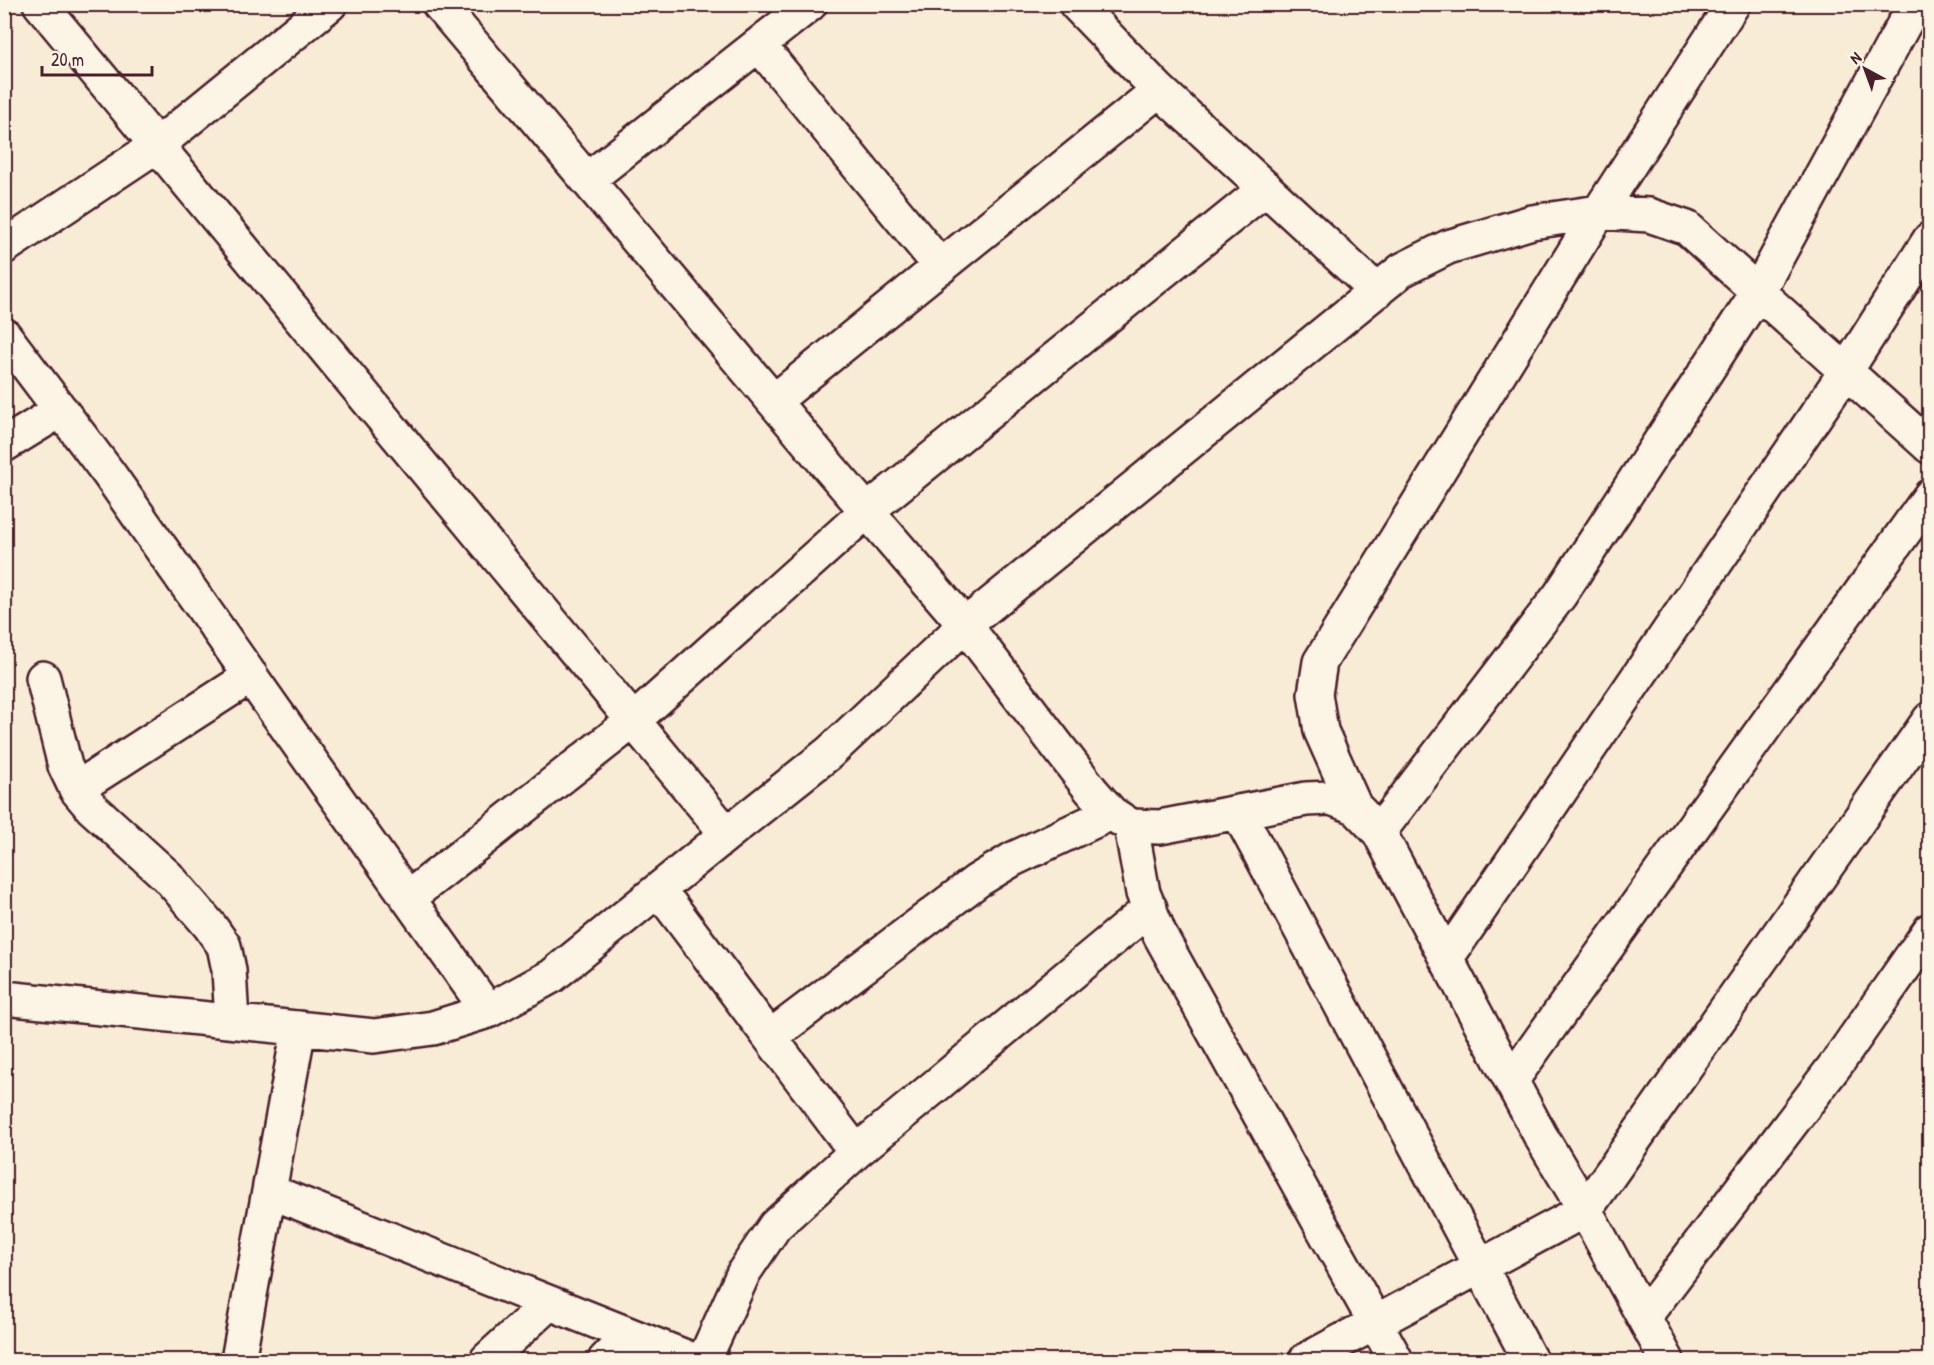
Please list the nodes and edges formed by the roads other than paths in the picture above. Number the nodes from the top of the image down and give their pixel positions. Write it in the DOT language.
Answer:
graph roads {
  1 [pos="40,4"];
  2 [pos="330,4"];
  3 [pos="439,4"];
  4 [pos="810,4"];
  5 [pos="1076,4"];
  6 [pos="1733,4"];
  7 [pos="1915,4"];
  8 [pos="759,45"];
  9 [pos="1159,90"];
  10 [pos="156,146"];
  11 [pos="587,180"];
  12 [pos="1266,188"];
  13 [pos="1599,212"];
  14 [pos="1929,239"];
  15 [pos="4,247"];
  16 [pos="941,267"];
  17 [pos="1377,291"];
  18 [pos="1758,292"];
  19 [pos="4,335"];
  20 [pos="1846,371"];
  21 [pos="774,401"];
  22 [pos="61,410"];
  23 [pos="4,445"];
  24 [pos="1929,447"];
  25 [pos="1929,496"];
  26 [pos="867,512"];
  27 [pos="965,625"];
  28 [pos="251,676"];
  29 [pos="43,678"];
  30 [pos="1929,719"];
  31 [pos="633,721"];
  32 [pos="76,789"];
  33 [pos="1355,807"];
  34 [pos="1238,812"];
  35 [pos="1121,820"];
  36 [pos="1378,832"];
  37 [pos="727,834"];
  38 [pos="659,890"];
  39 [pos="408,898"];
  40 [pos="1150,908"];
  41 [pos="1929,930"];
  42 [pos="1446,959"];
  43 [pos="4,998"];
  44 [pos="488,1011"];
  45 [pos="232,1022"];
  46 [pos="299,1028"];
  47 [pos="770,1037"];
  48 [pos="1511,1081"];
  49 [pos="856,1152"];
  50 [pos="269,1191"];
  51 [pos="1585,1210"];
  52 [pos="1479,1267"];
  53 [pos="549,1303"];
  54 [pos="1644,1317"];
  55 [pos="1375,1323"];
  56 [pos="630,1335"];
  57 [pos="238,1360"];
  58 [pos="488,1360"];
  59 [pos="605,1360"];
  60 [pos="693,1360"];
  61 [pos="704,1360"];
  62 [pos="1306,1360"];
  63 [pos="1396,1360"];
  64 [pos="1530,1360"];
  65 [pos="1667,1360"];
  1 -- 10 [label="street"];
  2 -- 10 [label="street"];
  3 -- 11 [label="street"];
  4 -- 8 [label="street"];
  5 -- 9 [label="street"];
  6 -- 13 [label="street"];
  7 -- 18 [label="street"];
  8 -- 11 [label="street"];
  8 -- 16 [label="street"];
  9 -- 12 [label="street"];
  9 -- 16 [label="street"];
  10 -- 15 [label="street"];
  10 -- 31 [label="street"];
  11 -- 21 [label="street"];
  12 -- 17 [label="street"];
  12 -- 26 [label="street"];
  13 -- 17 [label="street"];
  13 -- 18 [label="street"];
  13 -- 33 [label="street"];
  14 -- 20 [label="street"];
  16 -- 21 [label="street"];
  17 -- 27 [label="street"];
  18 -- 20 [label="street"];
  18 -- 36 [label="street"];
  19 -- 22 [label="street"];
  20 -- 24 [label="street"];
  20 -- 42 [label="street"];
  21 -- 26 [label="street"];
  22 -- 23 [label="street"];
  22 -- 28 [label="street"];
  25 -- 48 [label="street"];
  26 -- 27 [label="street"];
  26 -- 31 [label="street"];
  27 -- 35 [label="street"];
  27 -- 37 [label="street"];
  28 -- 32 [label="street"];
  28 -- 39 [label="street"];
  29 -- 32 [label="street"];
  30 -- 51 [label="street"];
  31 -- 37 [label="street"];
  31 -- 39 [label="street"];
  32 -- 45 [label="street"];
  33 -- 34 [label="street"];
  33 -- 36 [label="street"];
  34 -- 35 [label="street"];
  34 -- 52 [label="street"];
  35 -- 40 [label="street"];
  35 -- 47 [label="street"];
  36 -- 42 [label="street"];
  37 -- 38 [label="street"];
  38 -- 44 [label="street"];
  38 -- 47 [label="street"];
  39 -- 44 [label="street"];
  40 -- 49 [label="street"];
  40 -- 55 [label="street"];
  41 -- 54 [label="street"];
  42 -- 48 [label="street"];
  43 -- 45 [label="street"];
  44 -- 46 [label="street"];
  45 -- 46 [label="street"];
  46 -- 50 [label="street"];
  47 -- 49 [label="street"];
  48 -- 51 [label="street"];
  49 -- 61 [label="street"];
  50 -- 53 [label="street"];
  50 -- 57 [label="street"];
  51 -- 52 [label="street"];
  51 -- 54 [label="street"];
  52 -- 55 [label="street"];
  52 -- 64 [label="street"];
  53 -- 56 [label="street"];
  53 -- 58 [label="street"];
  54 -- 65 [label="street"];
  55 -- 62 [label="street"];
  55 -- 63 [label="street"];
  56 -- 59 [label="street"];
  56 -- 60 [label="street"];
}
